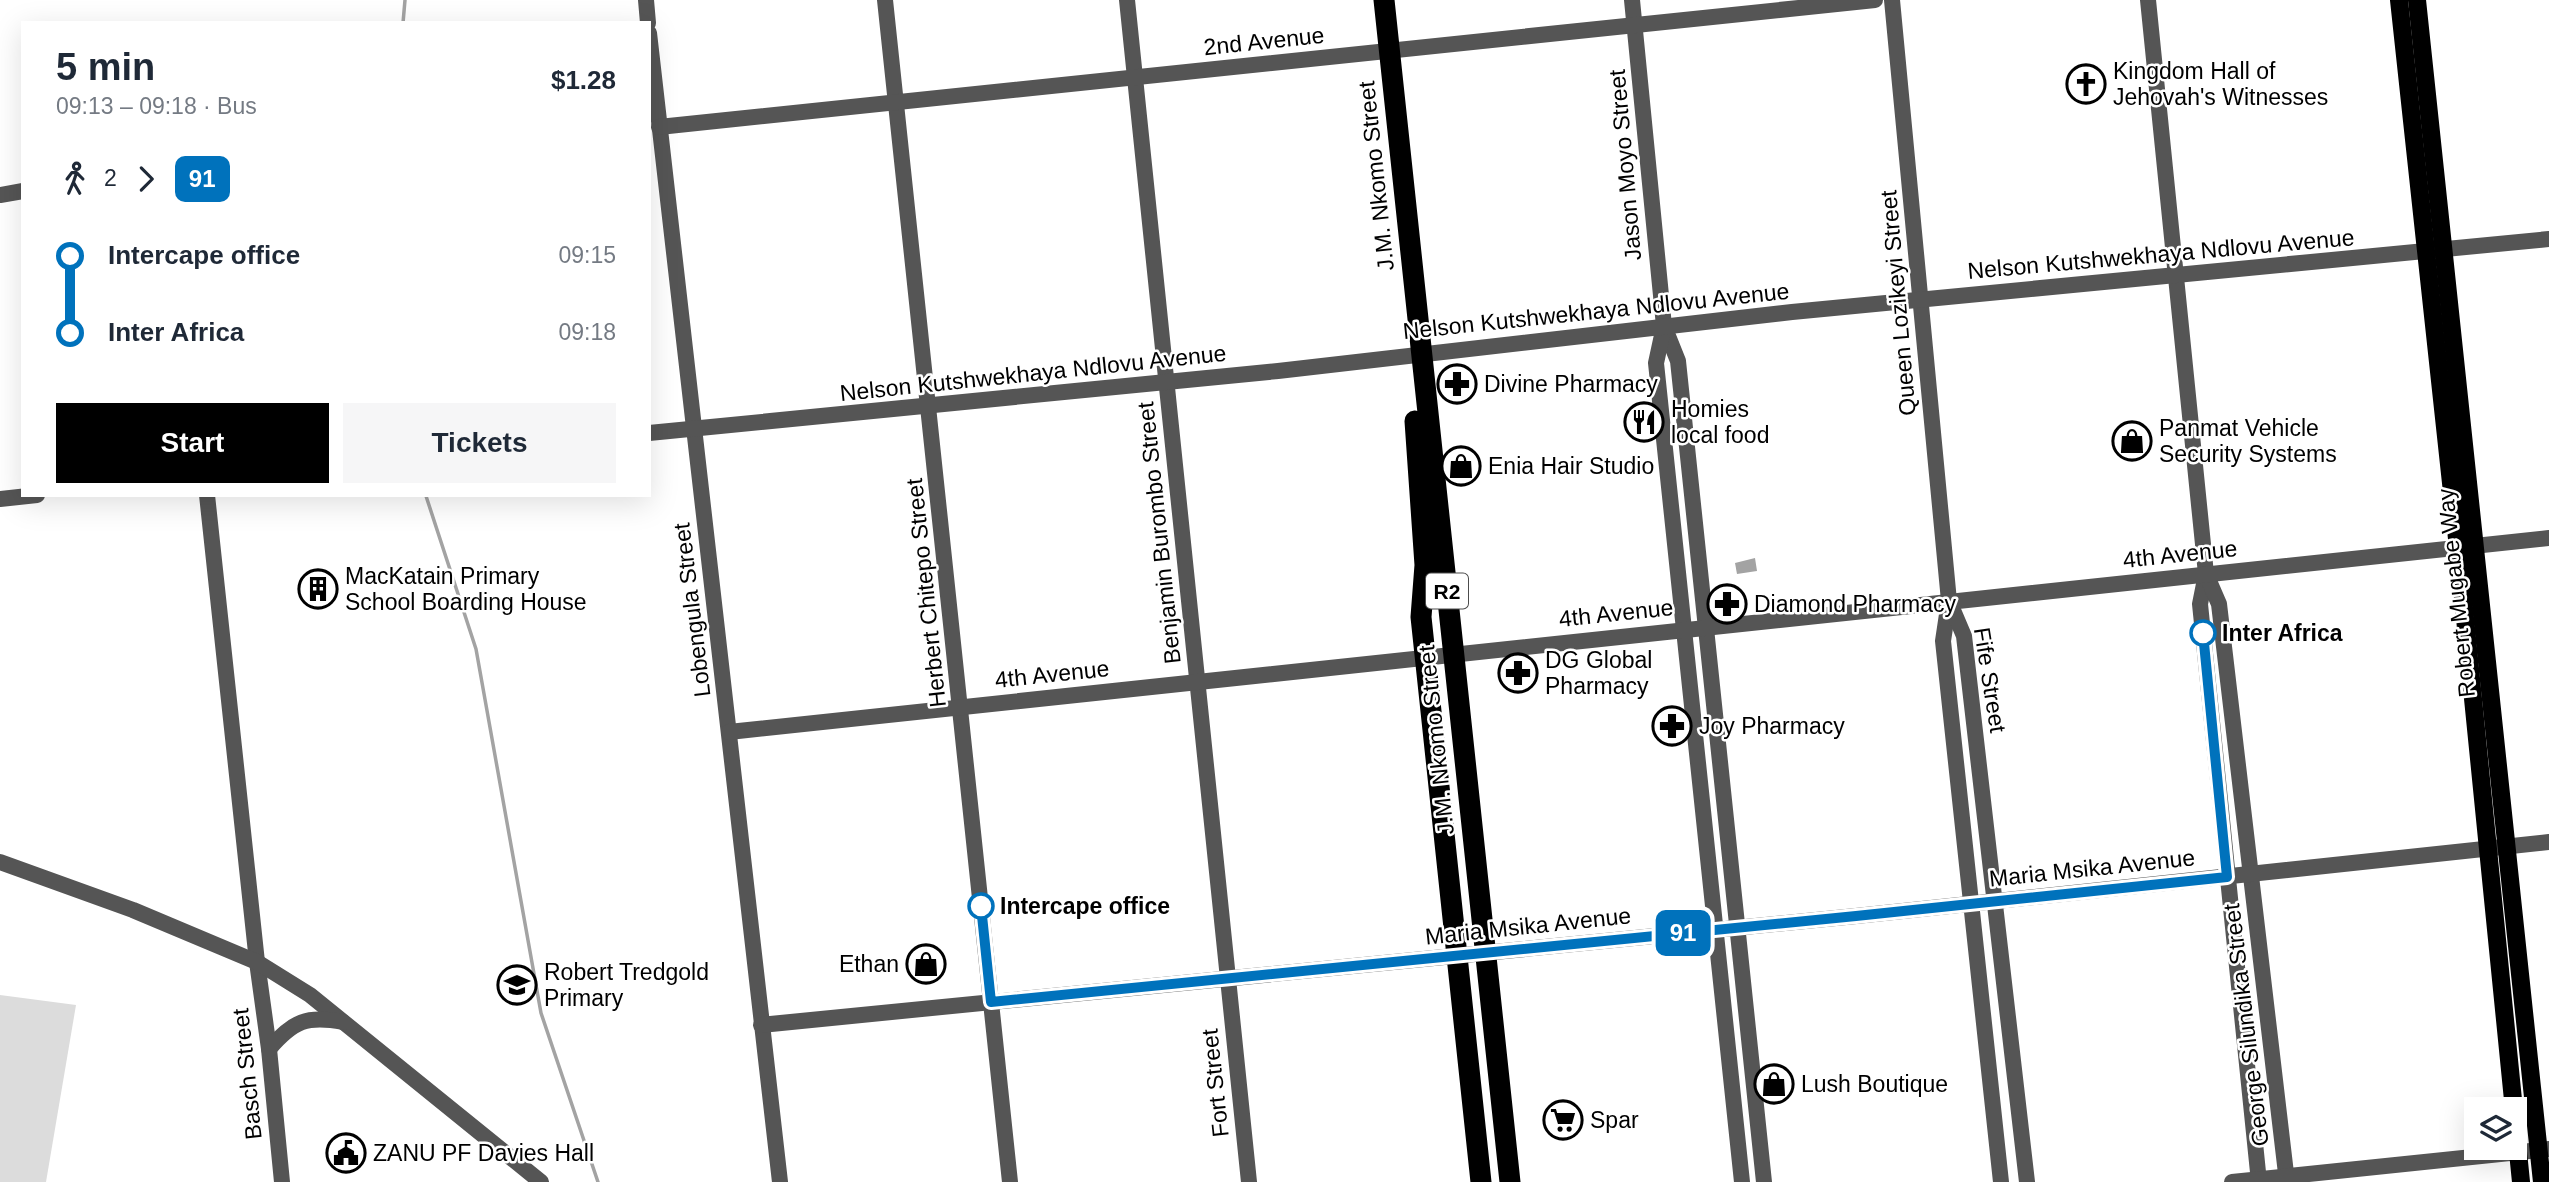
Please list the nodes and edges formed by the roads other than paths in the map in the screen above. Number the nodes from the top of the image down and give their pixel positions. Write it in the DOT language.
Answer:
graph roads {
  1 [pos="646,0"];
  2 [pos="884,0"];
  3 [pos="1127,0"];
  4 [pos="1373,0"];
  5 [pos="1384,0"];
  6 [pos="1632,0"];
  7 [pos="1875,0"];
  8 [pos="1892,0"];
  9 [pos="2148,0"];
  10 [pos="2399,0"];
  11 [pos="2417,0"];
  12 [pos="648,21"];
  13 [pos="1635,25"];
  14 [pos="1384,51"];
  15 [pos="651,52"];
  16 [pos="1136,77"];
  17 [pos="895,102"];
  18 [pos="659,127"];
  19 [pos="21,191"];
  20 [pos="0,195"];
  21 [pos="2549,239"];
  22 [pos="2436,251"];
  23 [pos="2177,275"];
  24 [pos="1921,300"];
  25 [pos="1664,326"];
  26 [pos="1416,354"];
  27 [pos="1167,383"];
  28 [pos="929,406"];
  29 [pos="694,429"];
  30 [pos="651,433"];
  31 [pos="21,497"];
  32 [pos="207,497"];
  33 [pos="0,499"];
  34 [pos="2549,538"];
  35 [pos="2467,547"];
  36 [pos="2206,574"];
  37 [pos="1949,601"];
  38 [pos="1706,626"];
  39 [pos="1684,629"];
  40 [pos="1453,653"];
  41 [pos="1425,656"];
  42 [pos="1197,681"];
  43 [pos="960,706"];
  44 [pos="729,732"];
  45 [pos="2549,842"];
  46 [pos="2507,846"];
  47 [pos="2488,848"];
  48 [pos="0,862"];
  49 [pos="2251,874"];
  50 [pos="2227,877"];
  51 [pos="1995,902"];
  52 [pos="1972,904"];
  53 [pos="1738,928"];
  54 [pos="1715,930"];
  55 [pos="1486,953"];
  56 [pos="1457,956"];
  57 [pos="257,962"];
  58 [pos="1227,979"];
  59 [pos="991,1002"];
  60 [pos="343,1022"];
  61 [pos="761,1025"];
  62 [pos="269,1049"];
  63 [pos="2513,1097"];
  64 [pos="2544,1149"];
  65 [pos="2464,1158"];
  66 [pos="2519,1160"];
  67 [pos="2287,1179"];
  68 [pos="2259,1181"];
  69 [pos="282,1182"];
  70 [pos="541,1182"];
  71 [pos="780,1182"];
  72 [pos="1010,1182"];
  73 [pos="1249,1182"];
  74 [pos="1481,1182"];
  75 [pos="1510,1182"];
  76 [pos="1742,1182"];
  77 [pos="1765,1182"];
  78 [pos="2001,1182"];
  79 [pos="2027,1182"];
  80 [pos="2232,1182"];
  81 [pos="2521,1182"];
  82 [pos="2542,1182"];
  1 -- 12 [label="street"];
  2 -- 17 [label="street, Herbert Chitepo Street"];
  3 -- 16 [label="street, Benjamin Burombo Street"];
  4 -- 14 [label="highway, J.M. Nkomo Street / R2"];
  5 -- 14 [label="highway, J.M. Nkomo Street / R2"];
  6 -- 13 [label="street, Jason Moyo Street"];
  7 -- 13 [label="street, 2nd Avenue"];
  8 -- 24 [label="street, Queen Lozikeyi Street"];
  9 -- 23 [label="street, George Silundika Street"];
  10 -- 22 [label="main road, Robert Mugabe Way"];
  11 -- 22 [label="main road, Robert Mugabe Way"];
  13 -- 14 [label="street, 2nd Avenue"];
  13 -- 25 [label="street, Jason Moyo Street"];
  14 -- 16 [label="street, 2nd Avenue"];
  14 -- 26 [label="highway, J.M. Nkomo Street / R2"];
  15 -- 18 [label="street, Lobengula Street"];
  16 -- 17 [label="street, 2nd Avenue"];
  16 -- 27 [label="street, Benjamin Burombo Street"];
  17 -- 18 [label="street, 2nd Avenue"];
  17 -- 28 [label="street, Herbert Chitepo Street"];
  18 -- 29 [label="street, Lobengula Street"];
  19 -- 20 [label="street"];
  21 -- 22 [label="street, Nelson Kutshwekhaya Ndlovu Avenue"];
  22 -- 23 [label="street, Nelson Kutshwekhaya Ndlovu Avenue"];
  22 -- 35 [label="main road, Robert Mugabe Way"];
  23 -- 24 [label="street, Nelson Kutshwekhaya Ndlovu Avenue"];
  23 -- 36 [label="street, George Silundika Street"];
  24 -- 25 [label="street, Nelson Kutshwekhaya Ndlovu Avenue"];
  24 -- 37 [label="street, Queen Lozikeyi Street"];
  25 -- 26 [label="street, Nelson Kutshwekhaya Ndlovu Avenue"];
  25 -- 38 [label="street, Jason Moyo Street"];
  25 -- 39 [label="street, Jason Moyo Street"];
  26 -- 27 [label="street, Nelson Kutshwekhaya Ndlovu Avenue"];
  26 -- 40 [label="highway, J.M. Nkomo Street / R2"];
  26 -- 41 [label="highway, J.M. Nkomo Street / R2"];
  27 -- 28 [label="street, Nelson Kutshwekhaya Ndlovu Avenue"];
  27 -- 42 [label="street, Benjamin Burombo Street"];
  28 -- 29 [label="street, Nelson Kutshwekhaya Ndlovu Avenue"];
  28 -- 43 [label="street, Herbert Chitepo Street"];
  29 -- 30 [label="street, Nelson Kutshwekhaya Ndlovu Avenue"];
  29 -- 44 [label="street, Lobengula Street"];
  31 -- 33 [label="street"];
  32 -- 57 [label="street, Basch Street"];
  34 -- 35 [label="street, 4th Avenue"];
  35 -- 36 [label="street, 4th Avenue"];
  35 -- 46 [label="main road, Robert Mugabe Way"];
  35 -- 47 [label="main road, Robert Mugabe Way"];
  36 -- 37 [label="street, 4th Avenue"];
  36 -- 49 [label="street, George Silundika Street"];
  36 -- 50 [label="street, George Silundika Street"];
  37 -- 38 [label="street, 4th Avenue"];
  37 -- 51 [label="street, Fife Street"];
  37 -- 52 [label="street, Fife Street"];
  38 -- 39 [label="street, 4th Avenue"];
  38 -- 53 [label="street, Jason Moyo Street"];
  39 -- 40 [label="street, 4th Avenue"];
  39 -- 54 [label="street, Jason Moyo Street"];
  40 -- 41 [label="street, 4th Avenue"];
  40 -- 55 [label="highway, J.M. Nkomo Street / R2"];
  41 -- 42 [label="street, 4th Avenue"];
  41 -- 56 [label="highway, J.M. Nkomo Street / R2"];
  42 -- 43 [label="street, 4th Avenue"];
  42 -- 58 [label="street, Benjamin Burombo Street"];
  43 -- 44 [label="street, 4th Avenue"];
  43 -- 59 [label="street, Herbert Chitepo Street"];
  44 -- 61 [label="street, Lobengula Street"];
  45 -- 46 [label="street, Maria Msika Avenue"];
  46 -- 47 [label="street, Maria Msika Avenue"];
  46 -- 64 [label="main road, Robert Mugabe Way"];
  47 -- 49 [label="street, Maria Msika Avenue"];
  47 -- 63 [label="main road, Robert Mugabe Way"];
  48 -- 57 [label="street"];
  49 -- 50 [label="street, Maria Msika Avenue"];
  49 -- 67 [label="street, George Silundika Street"];
  50 -- 51 [label="street, Maria Msika Avenue"];
  50 -- 68 [label="street, George Silundika Street"];
  51 -- 52 [label="street, Maria Msika Avenue"];
  51 -- 79 [label="street, Fife Street"];
  52 -- 53 [label="street, Maria Msika Avenue"];
  52 -- 78 [label="street, Fife Street"];
  53 -- 54 [label="street, Maria Msika Avenue"];
  53 -- 77 [label="street, Jason Moyo Street"];
  54 -- 55 [label="street, Maria Msika Avenue"];
  54 -- 76 [label="street, Jason Moyo Street"];
  55 -- 56 [label="street, Maria Msika Avenue"];
  55 -- 75 [label="highway, J.M. Nkomo Street / R2"];
  56 -- 58 [label="street, Maria Msika Avenue"];
  56 -- 74 [label="highway, J.M. Nkomo Street / R2"];
  57 -- 60 [label="street"];
  57 -- 62 [label="street, Basch Street"];
  58 -- 59 [label="street, Maria Msika Avenue"];
  58 -- 73 [label="street, Fort Street"];
  59 -- 61 [label="street, Maria Msika Avenue"];
  59 -- 72 [label="street, Herbert Chitepo Street"];
  60 -- 62 [label="street"];
  60 -- 70 [label="street"];
  61 -- 71 [label="street, Lobengula Street"];
  62 -- 69 [label="street, Basch Street"];
  64 -- 82 [label="main road, Robert Mugabe Way"];
  65 -- 67 [label="street"];
  66 -- 81 [label="main road"];
  67 -- 68 [label="street"];
  68 -- 80 [label="street"];
}
